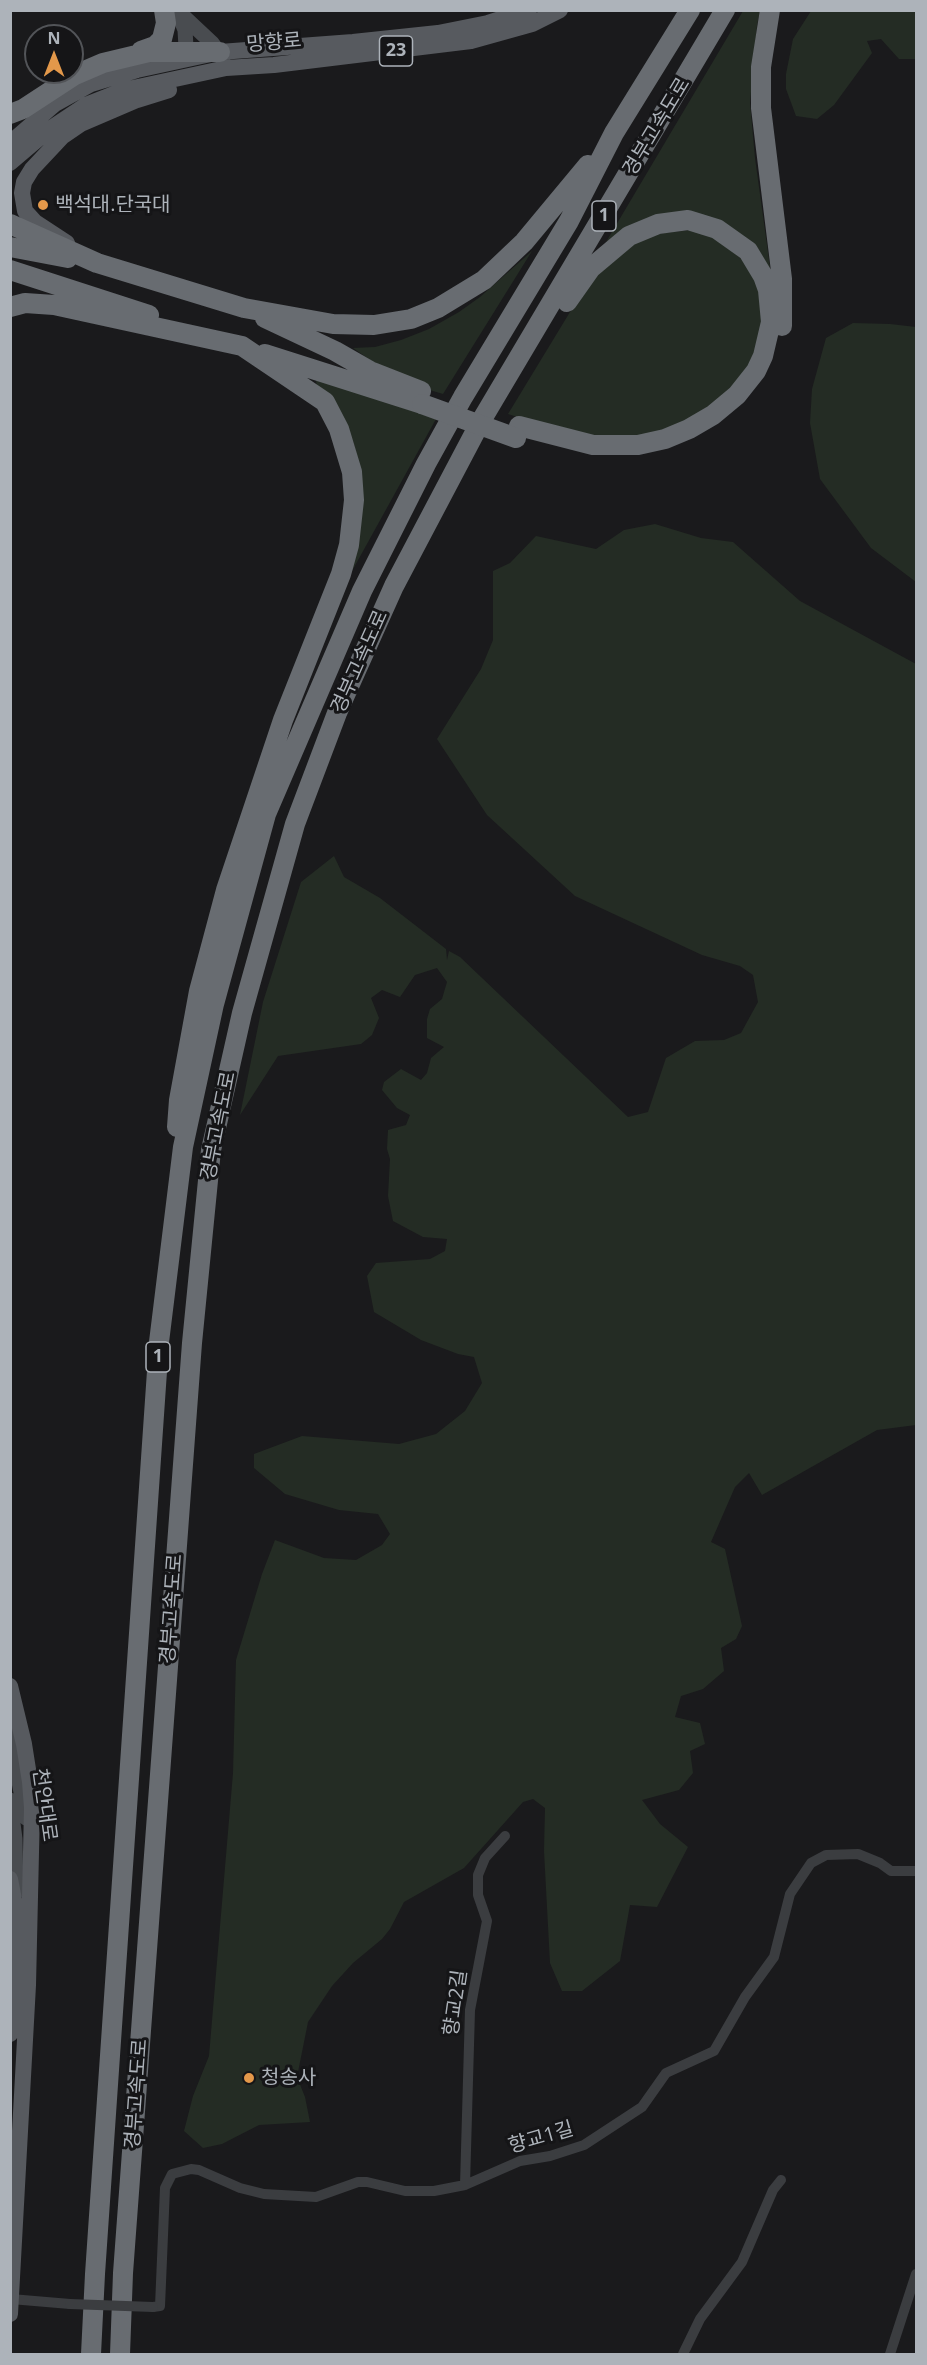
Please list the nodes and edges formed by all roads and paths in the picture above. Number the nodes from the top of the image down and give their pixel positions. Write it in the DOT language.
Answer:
graph roads {
  1 [pos="164,10"];
  2 [pos="178,10"];
  3 [pos="529,10"];
  4 [pos="560,10"];
  5 [pos="690,10"];
  6 [pos="725,10"];
  7 [pos="770,10"];
  8 [pos="183,51"];
  9 [pos="125,56"];
  10 [pos="223,60"];
  11 [pos="274,65"];
  12 [pos="148,68"];
  13 [pos="10,114"];
  14 [pos="614,133"];
  15 [pos="10,143"];
  16 [pos="10,164"];
  17 [pos="10,224"];
  18 [pos="10,247"];
  19 [pos="97,263"];
  20 [pos="10,270"];
  21 [pos="10,308"];
  22 [pos="244,308"];
  23 [pos="242,346"];
  24 [pos="426,399"];
  25 [pos="518,432"];
  26 [pos="394,586"];
  27 [pos="159,1342"];
  28 [pos="10,1686"];
  29 [pos="10,1735"];
  30 [pos="10,1800"];
  31 [pos="505,1836"];
  32 [pos="916,1871"];
  33 [pos="31,1878"];
  34 [pos="10,1879"];
  35 [pos="16,1910"];
  36 [pos="10,2034"];
  37 [pos="781,2180"];
  38 [pos="465,2185"];
  39 [pos="916,2274"];
  40 [pos="11,2307"];
  41 [pos="91,2355"];
  42 [pos="120,2355"];
  43 [pos="683,2355"];
  44 [pos="890,2355"];
  1 -- 9 [label="highway"];
  2 -- 8 [label="main road"];
  2 -- 10 [label="main road"];
  3 -- 10 [label="main road, 망향로 / 23"];
  4 -- 11 [label="main road, 망향로 / 23"];
  5 -- 14 [label="highway, 경부고속도로 / 1"];
  6 -- 26 [label="highway, 경부고속도로 / 1"];
  7 -- 25 [label="highway"];
  8 -- 9 [label="highway"];
  8 -- 10 [label="highway"];
  8 -- 12 [label="main road"];
  9 -- 13 [label="highway"];
  10 -- 11 [label="main road, 망향로 / 23"];
  10 -- 12 [label="main road, 망향로 / 23"];
  10 -- 16 [label="main road, 망향로 / 23"];
  11 -- 19 [label="main road"];
  12 -- 15 [label="main road, 망향로 / 23"];
  14 -- 22 [label="highway"];
  14 -- 27 [label="highway, 경부고속도로 / 1"];
  17 -- 19 [label="highway"];
  18 -- 19 [label="highway"];
  19 -- 22 [label="highway"];
  20 -- 23 [label="highway"];
  21 -- 23 [label="highway"];
  22 -- 24 [label="highway"];
  23 -- 24 [label="highway"];
  23 -- 27 [label="highway"];
  24 -- 25 [label="highway"];
  25 -- 26 [label="highway"];
  26 -- 42 [label="highway, 경부고속도로 / 1"];
  27 -- 41 [label="highway, 경부고속도로 / 1"];
  28 -- 33 [label="main road"];
  29 -- 33 [label="main road, 천안대로"];
  30 -- 35 [label="main road, 천안대로"];
  31 -- 38 [label="street, 향교2길"];
  32 -- 38 [label="street, 향교1길"];
  33 -- 40 [label="main road, 천안대로"];
  34 -- 35 [label="main road"];
  35 -- 36 [label="main road, 천안대로"];
  37 -- 43 [label="street"];
  38 -- 40 [label="street, 향교1길, bridge"];
  39 -- 44 [label="street"];
}
